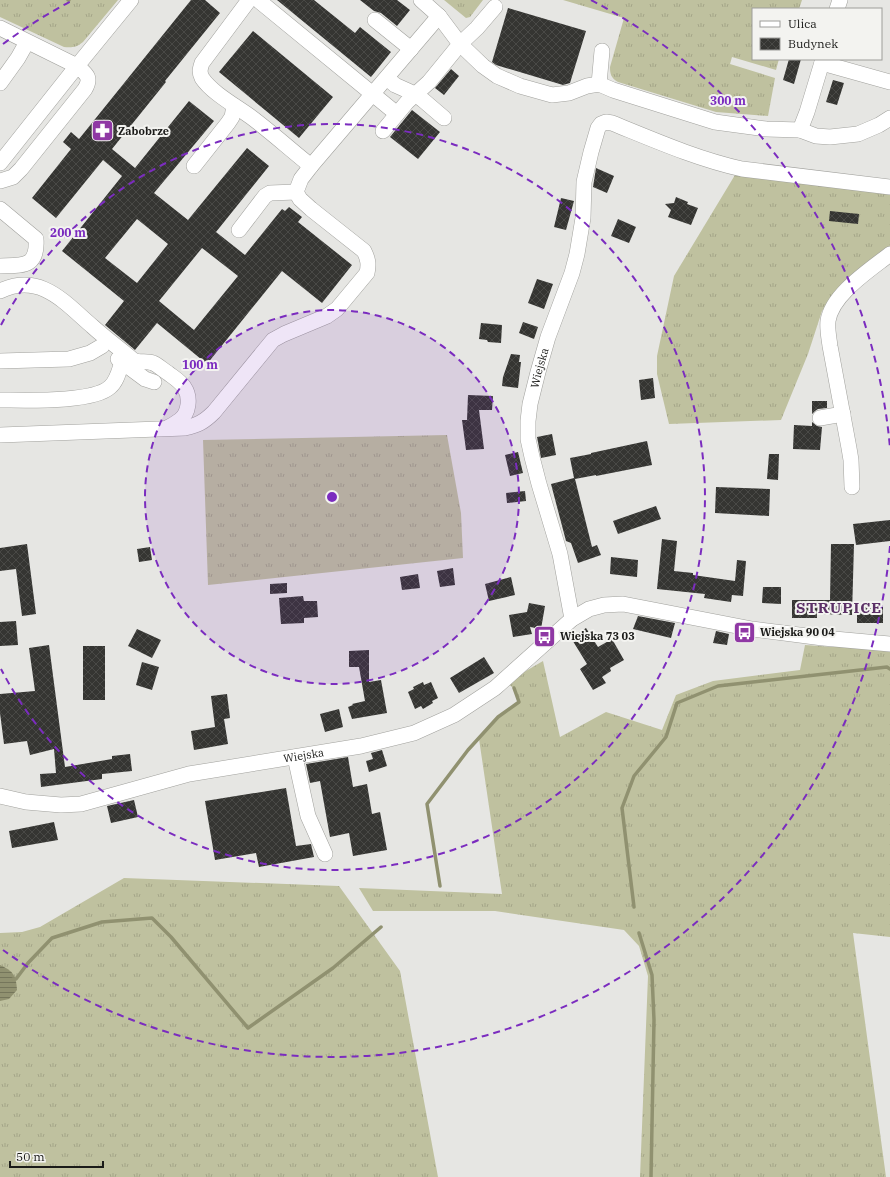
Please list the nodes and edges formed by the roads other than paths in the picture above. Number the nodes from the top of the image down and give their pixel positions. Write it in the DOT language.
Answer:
graph roads {
  1 [pos="131,0"];
  2 [pos="249,0"];
  3 [pos="258,0"];
  4 [pos="422,0"];
  5 [pos="495,7"];
  6 [pos="439,16"];
  7 [pos="374,20"];
  8 [pos="0,28"];
  9 [pos="27,42"];
  10 [pos="460,44"];
  11 [pos="411,49"];
  12 [pos="602,51"];
  13 [pos="822,61"];
  14 [pos="77,66"];
  15 [pos="387,78"];
  16 [pos="890,82"];
  17 [pos="0,83"];
  18 [pos="599,84"];
  19 [pos="372,94"];
  20 [pos="415,94"];
  21 [pos="234,106"];
  22 [pos="397,114"];
  23 [pos="444,118"];
  24 [pos="890,118"];
  25 [pos="800,130"];
  26 [pos="384,131"];
  27 [pos="0,163"];
  28 [pos="194,166"];
  29 [pos="311,166"];
  30 [pos="0,181"];
  31 [pos="890,187"];
  32 [pos="296,192"];
  33 [pos="0,209"];
  34 [pos="239,230"];
  35 [pos="890,254"];
  36 [pos="0,266"];
  37 [pos="0,290"];
  38 [pos="54,306"];
  39 [pos="102,346"];
  40 [pos="0,361"];
  41 [pos="122,362"];
  42 [pos="154,382"];
  43 [pos="0,400"];
  44 [pos="843,414"];
  45 [pos="820,418"];
  46 [pos="166,428"];
  47 [pos="0,435"];
  48 [pos="852,487"];
  49 [pos="572,619"];
  50 [pos="890,644"];
  51 [pos="295,757"];
  52 [pos="0,796"];
  53 [pos="325,854"];
  1 -- 14 [label="street"];
  2 -- 21 [label="street"];
  3 -- 19 [label="street"];
  4 -- 6 [label="street"];
  5 -- 10 [label="street"];
  6 -- 10 [label="street"];
  6 -- 11 [label="street"];
  7 -- 11 [label="street"];
  8 -- 9 [label="street"];
  9 -- 14 [label="street"];
  9 -- 17 [label="street"];
  10 -- 18 [label="street"];
  10 -- 20 [label="street"];
  11 -- 15 [label="street"];
  12 -- 18 [label="street"];
  13 -- 16 [label="street"];
  13 -- 25 [label="street"];
  14 -- 27 [label="street"];
  14 -- 30 [label="street"];
  15 -- 19 [label="street"];
  15 -- 20 [label="street"];
  18 -- 25 [label="street"];
  19 -- 22 [label="street"];
  19 -- 29 [label="street"];
  20 -- 22 [label="street"];
  20 -- 23 [label="street"];
  21 -- 28 [label="street"];
  21 -- 29 [label="street"];
  22 -- 26 [label="street"];
  24 -- 25 [label="street"];
  29 -- 32 [label="street"];
  31 -- 49 [label="street, Wiejska"];
  32 -- 34 [label="street"];
  32 -- 46 [label="street"];
  33 -- 36 [label="street"];
  35 -- 44 [label="street"];
  37 -- 46 [label="street"];
  38 -- 39 [label="street"];
  39 -- 40 [label="street"];
  39 -- 41 [label="street"];
  41 -- 42 [label="street"];
  41 -- 43 [label="street"];
  44 -- 45 [label="street"];
  44 -- 48 [label="street"];
  46 -- 47 [label="street"];
  49 -- 50 [label="street, Wiejska"];
  49 -- 51 [label="street, Wiejska"];
  51 -- 52 [label="street, Wiejska"];
  51 -- 53 [label="street"];
}
